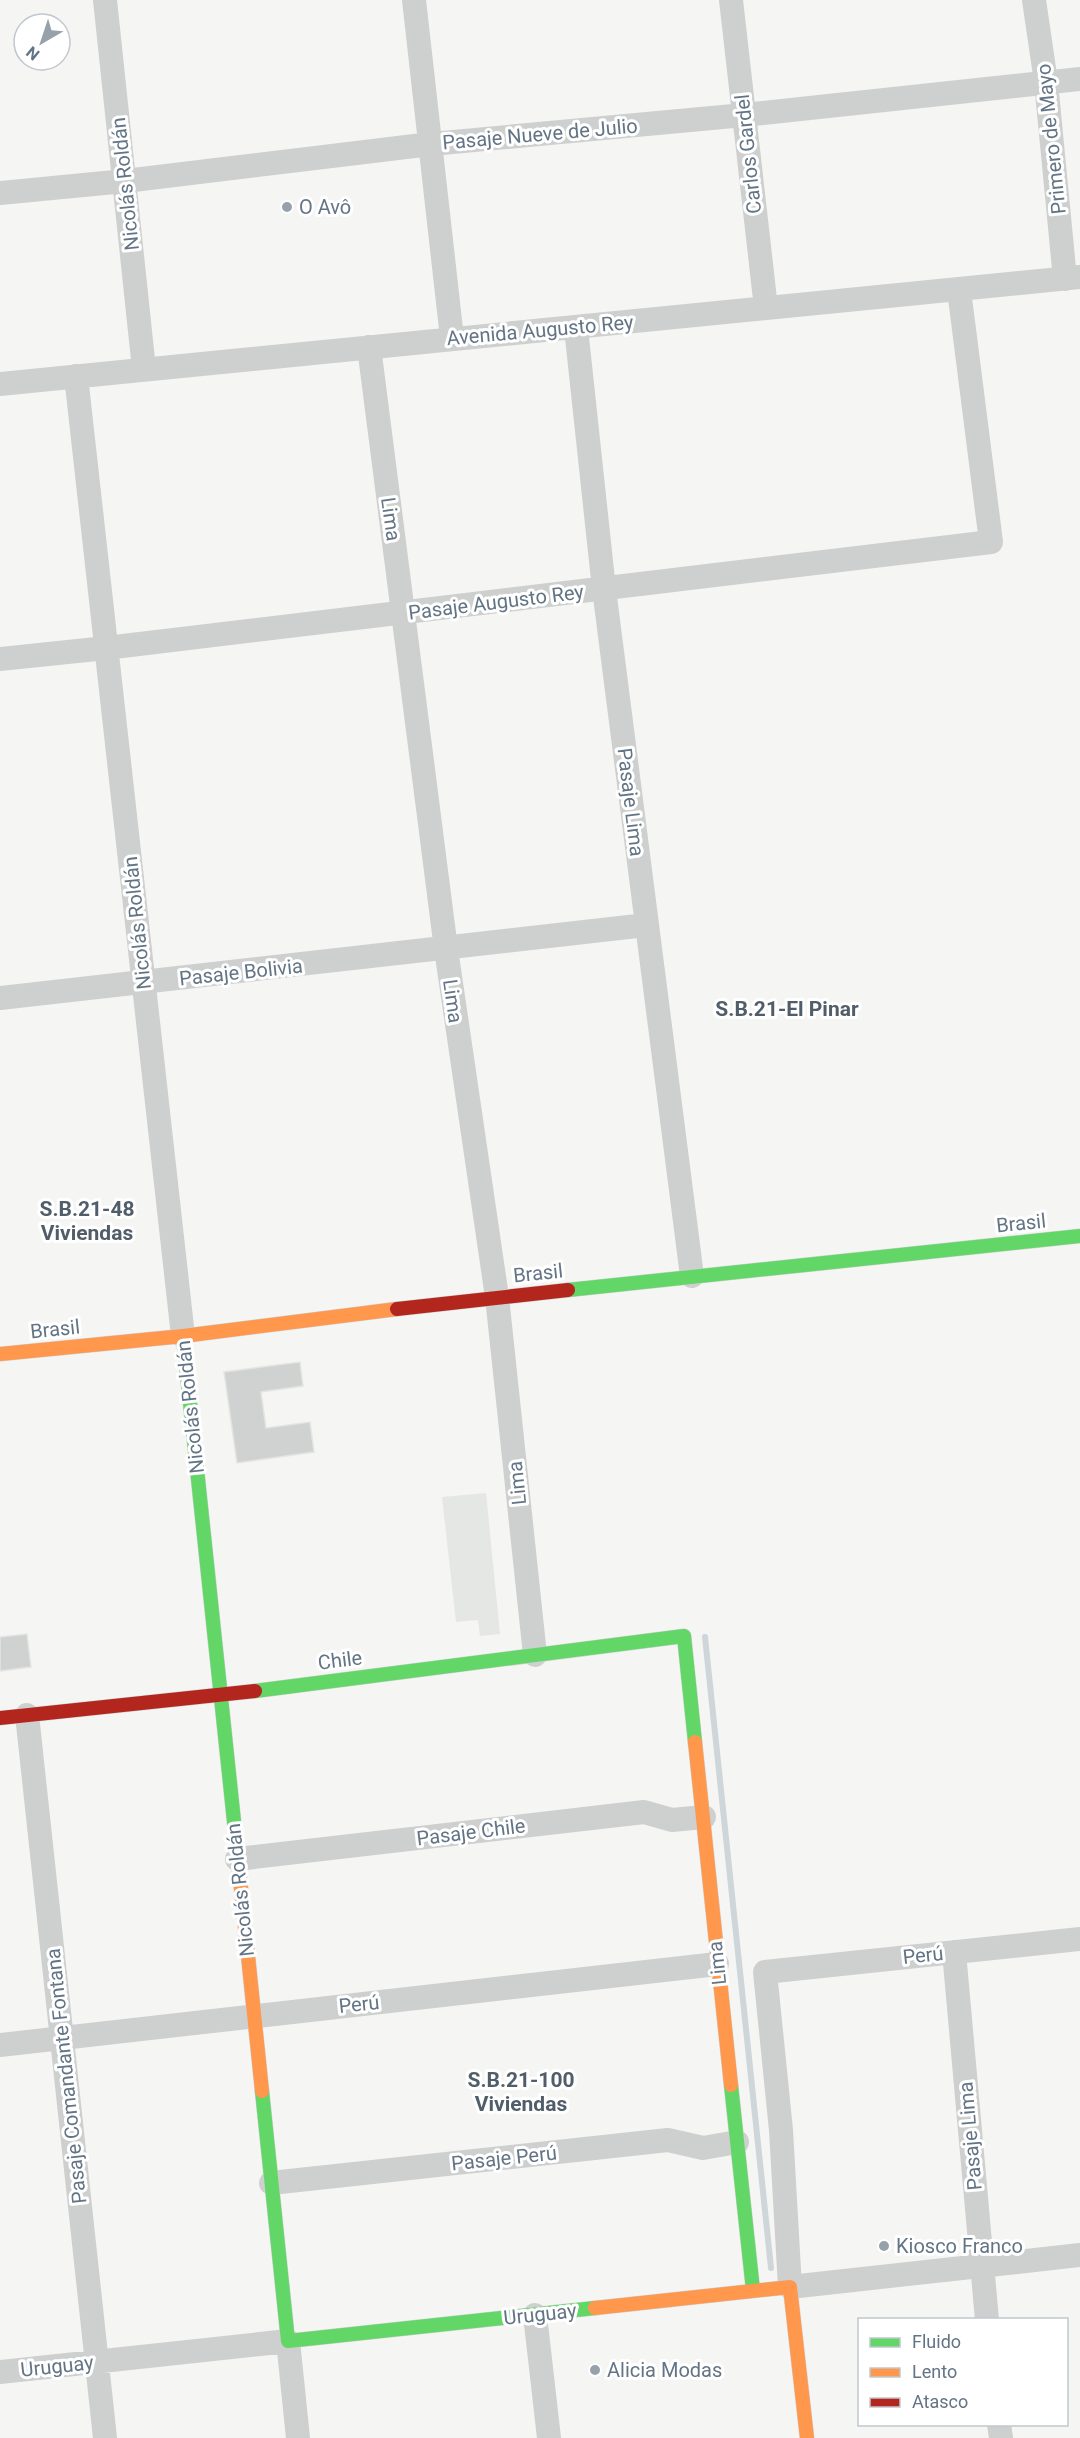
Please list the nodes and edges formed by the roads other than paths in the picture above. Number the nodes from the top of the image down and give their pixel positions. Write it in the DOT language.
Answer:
graph roads {
  1 [pos="105,0"];
  2 [pos="414,0"];
  3 [pos="731,0"];
  4 [pos="1034,0"];
  5 [pos="1080,79"];
  6 [pos="1046,82"];
  7 [pos="744,115"];
  8 [pos="431,144"];
  9 [pos="125,181"];
  10 [pos="0,193"];
  11 [pos="1072,278"];
  12 [pos="959,290"];
  13 [pos="766,308"];
  14 [pos="576,328"];
  15 [pos="452,338"];
  16 [pos="369,347"];
  17 [pos="144,369"];
  18 [pos="75,376"];
  19 [pos="0,384"];
  20 [pos="604,589"];
  21 [pos="404,612"];
  22 [pos="106,648"];
  23 [pos="0,659"];
  24 [pos="646,925"];
  25 [pos="446,950"];
  26 [pos="144,982"];
  27 [pos="0,998"];
  28 [pos="1080,1236"];
  29 [pos="692,1276"];
  30 [pos="497,1297"];
  31 [pos="183,1336"];
  32 [pos="0,1354"];
  33 [pos="684,1636"];
  34 [pos="535,1655"];
  35 [pos="220,1695"];
  36 [pos="27,1715"];
  37 [pos="0,1718"];
  38 [pos="704,1817"];
  39 [pos="237,1859"];
  40 [pos="1080,1939"];
  41 [pos="954,1952"];
  42 [pos="717,1964"];
  43 [pos="254,2015"];
  44 [pos="62,2037"];
  45 [pos="0,2045"];
  46 [pos="737,2142"];
  47 [pos="271,2183"];
  48 [pos="1080,2255"];
  49 [pos="981,2266"];
  50 [pos="790,2287"];
  51 [pos="753,2289"];
  52 [pos="535,2315"];
  53 [pos="987,2318"];
  54 [pos="288,2341"];
  55 [pos="97,2362"];
  56 [pos="0,2372"];
  57 [pos="105,2438"];
  58 [pos="298,2438"];
  59 [pos="549,2438"];
  60 [pos="807,2438"];
  1 -- 9 [label="street, Nicolás Roldán"];
  2 -- 8 [label="street"];
  3 -- 7 [label="street, Carlos Gardel"];
  4 -- 6 [label="street, Primero de Mayo"];
  5 -- 6 [label="street, Pasaje Nueve de Julio"];
  6 -- 7 [label="street, Pasaje Nueve de Julio"];
  6 -- 11 [label="street, Primero de Mayo"];
  7 -- 8 [label="street, Pasaje Nueve de Julio"];
  7 -- 13 [label="street, Carlos Gardel"];
  8 -- 9 [label="street, Pasaje Nueve de Julio"];
  8 -- 15 [label="street"];
  9 -- 10 [label="street, Pasaje Nueve de Julio"];
  9 -- 17 [label="street, Nicolás Roldán"];
  11 -- 12 [label="street, Avenida Augusto Rey"];
  12 -- 13 [label="street, Avenida Augusto Rey"];
  12 -- 20 [label="street, Pasaje Augusto Rey"];
  13 -- 14 [label="street, Avenida Augusto Rey"];
  14 -- 15 [label="street, Avenida Augusto Rey"];
  14 -- 20 [label="street, Pasaje Lima"];
  15 -- 16 [label="street, Avenida Augusto Rey"];
  16 -- 17 [label="street, Avenida Augusto Rey"];
  16 -- 21 [label="street, Lima"];
  17 -- 18 [label="street, Avenida Augusto Rey"];
  18 -- 19 [label="street, Avenida Augusto Rey"];
  18 -- 22 [label="street, Nicolás Roldán"];
  20 -- 21 [label="street, Pasaje Augusto Rey"];
  20 -- 24 [label="street, Pasaje Lima"];
  21 -- 22 [label="street, Pasaje Augusto Rey"];
  21 -- 25 [label="street, Lima"];
  22 -- 23 [label="street, Pasaje Augusto Rey"];
  22 -- 26 [label="street, Nicolás Roldán"];
  24 -- 25 [label="street, Pasaje Bolivia"];
  24 -- 29 [label="street, Pasaje Lima"];
  25 -- 26 [label="street, Pasaje Bolivia"];
  25 -- 30 [label="street, Lima"];
  26 -- 27 [label="street, Pasaje Bolivia"];
  26 -- 31 [label="street, Nicolás Roldán"];
  28 -- 29 [label="street, Brasil"];
  29 -- 30 [label="street, Brasil"];
  30 -- 31 [label="street, Brasil"];
  30 -- 34 [label="street, Lima"];
  31 -- 32 [label="street, Brasil"];
  31 -- 35 [label="street, Nicolás Roldán"];
  33 -- 34 [label="street, Chile"];
  33 -- 38 [label="street, Lima"];
  34 -- 35 [label="street, Chile"];
  35 -- 36 [label="street, Chile"];
  35 -- 39 [label="street, Nicolás Roldán"];
  36 -- 37 [label="street, Chile"];
  36 -- 44 [label="street, Pasaje Comandante Fontana"];
  38 -- 39 [label="street, Pasaje Chile"];
  38 -- 42 [label="street, Lima"];
  39 -- 43 [label="street, Nicolás Roldán"];
  40 -- 41 [label="street, Perú"];
  41 -- 49 [label="street, Pasaje Lima"];
  41 -- 50 [label="street, Perú"];
  42 -- 43 [label="street, Perú"];
  42 -- 46 [label="street, Lima"];
  43 -- 44 [label="street, Perú"];
  43 -- 47 [label="street, Nicolás Roldán"];
  44 -- 45 [label="street, Perú"];
  44 -- 55 [label="street, Pasaje Comandante Fontana"];
  46 -- 47 [label="street, Pasaje Perú"];
  46 -- 51 [label="street, Lima"];
  47 -- 54 [label="street, Nicolás Roldán"];
  48 -- 49 [label="street, Uruguay"];
  49 -- 50 [label="street, Uruguay"];
  49 -- 53 [label="street, Pasaje Lima"];
  50 -- 51 [label="street, Uruguay"];
  50 -- 60 [label="street"];
  51 -- 52 [label="street, Uruguay"];
  52 -- 54 [label="street, Uruguay"];
  52 -- 59 [label="street"];
  54 -- 55 [label="street, Uruguay"];
  54 -- 58 [label="street, Nicolás Roldán"];
  55 -- 56 [label="street, Uruguay"];
  55 -- 57 [label="street, Pasaje Comandante Fontana"];
}
